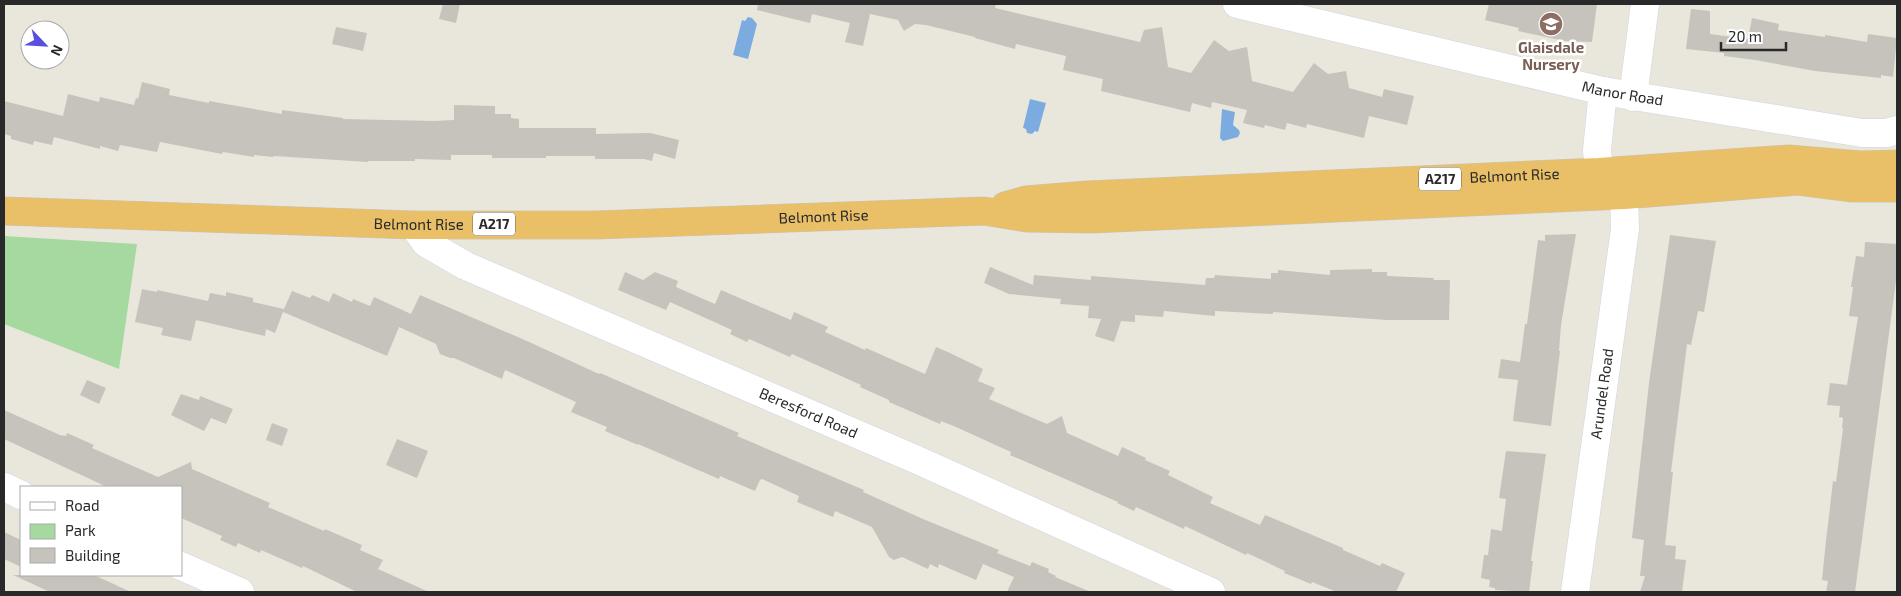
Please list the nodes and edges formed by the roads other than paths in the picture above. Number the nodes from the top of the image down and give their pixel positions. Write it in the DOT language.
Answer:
graph roads {
  1 [pos="1236,4"];
  2 [pos="1645,4"];
  3 [pos="1603,92"];
  4 [pos="1633,97"];
  5 [pos="1897,130"];
  6 [pos="1897,164"];
  7 [pos="1599,172"];
  8 [pos="1897,188"];
  9 [pos="1624,196"];
  10 [pos="4,210"];
  11 [pos="984,211"];
  12 [pos="413,225"];
  13 [pos="4,487"];
  14 [pos="20,495"];
  15 [pos="182,566"];
  16 [pos="240,592"];
  17 [pos="1212,592"];
  18 [pos="1575,592"];
  1 -- 3 [label="street, Manor Road"];
  2 -- 4 [label="street"];
  3 -- 4 [label="street, Manor Road"];
  3 -- 7 [label="street"];
  4 -- 5 [label="street, Manor Road"];
  6 -- 7 [label="highway, Belmont Rise / A217"];
  7 -- 11 [label="highway, Belmont Rise / A217"];
  8 -- 9 [label="highway, Belmont Rise / A217"];
  9 -- 11 [label="highway, Belmont Rise / A217"];
  9 -- 18 [label="street, Arundel Road"];
  10 -- 12 [label="highway, Belmont Rise / A217"];
  11 -- 12 [label="highway, Belmont Rise / A217"];
  12 -- 17 [label="street, Beresford Road"];
  13 -- 14 [label="street"];
  15 -- 16 [label="street"];
}
